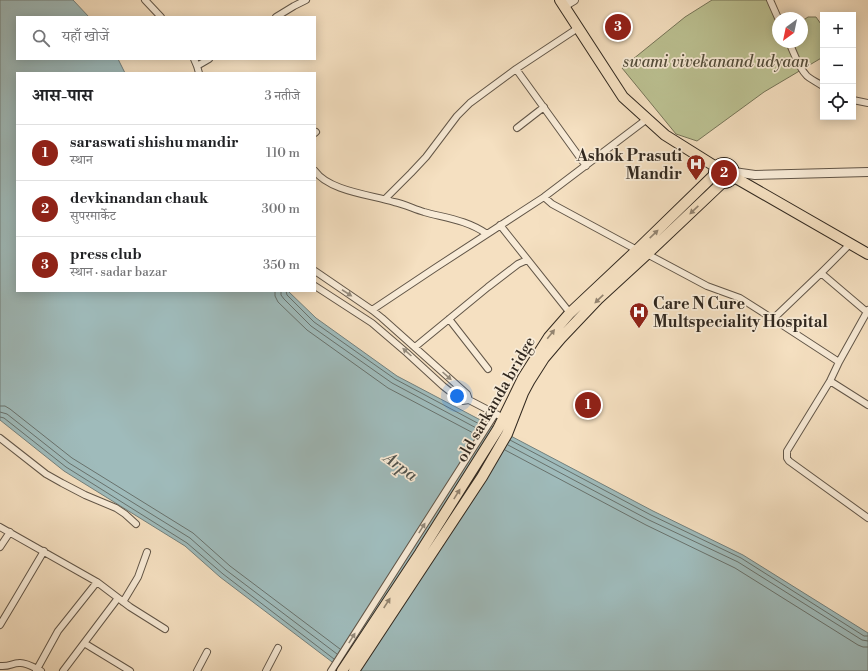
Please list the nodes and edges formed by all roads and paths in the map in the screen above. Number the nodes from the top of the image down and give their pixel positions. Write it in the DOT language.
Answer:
graph roads {
  1 [pos="145,0"];
  2 [pos="306,0"];
  3 [pos="574,0"];
  4 [pos="770,0"];
  5 [pos="562,3"];
  6 [pos="775,12"];
  7 [pos="160,16"];
  8 [pos="278,16"];
  9 [pos="578,28"];
  10 [pos="792,48"];
  11 [pos="194,60"];
  12 [pos="208,60"];
  13 [pos="516,69"];
  14 [pos="198,70"];
  15 [pos="820,84"];
  16 [pos="856,101"];
  17 [pos="868,103"];
  18 [pos="544,107"];
  19 [pos="647,119"];
  20 [pos="517,128"];
  21 [pos="586,166"];
  22 [pos="715,171"];
  23 [pos="316,172"];
  24 [pos="868,172"];
  25 [pos="734,175"];
  26 [pos="722,183"];
  27 [pos="544,197"];
  28 [pos="385,199"];
  29 [pos="500,225"];
  30 [pos="487,234"];
  31 [pos="850,244"];
  32 [pos="637,250"];
  33 [pos="647,254"];
  34 [pos="868,254"];
  35 [pos="527,260"];
  36 [pos="316,272"];
  37 [pos="821,273"];
  38 [pos="316,287"];
  39 [pos="372,310"];
  40 [pos="868,311"];
  41 [pos="570,313"];
  42 [pos="773,318"];
  43 [pos="449,319"];
  44 [pos="415,347"];
  45 [pos="839,362"];
  46 [pos="488,369"];
  47 [pos="830,381"];
  48 [pos="469,400"];
  49 [pos="868,406"];
  50 [pos="499,416"];
  51 [pos="0,438"];
  52 [pos="868,518"];
  53 [pos="136,524"];
  54 [pos="0,527"];
  55 [pos="10,532"];
  56 [pos="0,547"];
  57 [pos="44,551"];
  58 [pos="147,552"];
  59 [pos="97,582"];
  60 [pos="121,600"];
  61 [pos="0,625"];
  62 [pos="165,629"];
  63 [pos="84,643"];
  64 [pos="278,648"];
  65 [pos="206,652"];
  66 [pos="0,666"];
  67 [pos="38,670"];
  68 [pos="63,671"];
  69 [pos="130,671"];
  70 [pos="197,671"];
  71 [pos="266,671"];
  72 [pos="331,671"];
  73 [pos="342,671"];
  74 [pos="354,671"];
  1 -- 7 [label="street"];
  2 -- 8 [label="street"];
  3 -- 5 [label="street"];
  4 -- 6 [label="street"];
  5 -- 9 [label="main road"];
  9 -- 13 [label="street"];
  9 -- 19 [label="main road"];
  10 -- 15 [label="street"];
  11 -- 14 [label="street"];
  12 -- 14 [label="street"];
  13 -- 18 [label="street"];
  13 -- 28 [label="street"];
  16 -- 17 [label="street"];
  18 -- 20 [label="street"];
  18 -- 21 [label="street"];
  19 -- 21 [label="street"];
  19 -- 22 [label="main road"];
  21 -- 27 [label="street"];
  22 -- 25 [label="main road"];
  22 -- 26 [label="main road"];
  32 -- 22 [label="main road, old sarkanda bridge, one-way"];
  23 -- 28 [label="street"];
  24 -- 25 [label="street"];
  25 -- 26 [label="main road"];
  25 -- 31 [label="main road"];
  26 -- 33 [label="main road, one-way"];
  27 -- 29 [label="street"];
  27 -- 32 [label="street"];
  28 -- 30 [label="street"];
  29 -- 30 [label="street"];
  29 -- 35 [label="street"];
  30 -- 39 [label="street"];
  31 -- 34 [label="main road"];
  31 -- 37 [label="street"];
  32 -- 33 [label="street"];
  32 -- 41 [label="main road, old sarkanda bridge"];
  33 -- 42 [label="street"];
  33 -- 74 [label="main road, one-way"];
  35 -- 41 [label="street"];
  35 -- 43 [label="street"];
  36 -- 39 [label="street, one-way"];
  37 -- 40 [label="street"];
  37 -- 42 [label="street"];
  48 -- 38 [label="street, one-way"];
  39 -- 44 [label="street"];
  40 -- 45 [label="street"];
  50 -- 41 [label="main road, old sarkanda bridge, one-way"];
  42 -- 45 [label="street"];
  43 -- 44 [label="street"];
  43 -- 46 [label="street"];
  44 -- 48 [label="street, one-way"];
  45 -- 47 [label="street"];
  47 -- 49 [label="street"];
  47 -- 52 [label="street"];
  48 -- 50 [label="street"];
  72 -- 50 [label="street, one-way"];
  73 -- 50 [label="main road, old sarkanda bridge, one-way"];
  51 -- 53 [label="street"];
  54 -- 55 [label="street"];
  55 -- 56 [label="street"];
  55 -- 57 [label="street"];
  57 -- 59 [label="street"];
  57 -- 61 [label="street"];
  58 -- 60 [label="street"];
  59 -- 60 [label="street"];
  59 -- 67 [label="street"];
  60 -- 62 [label="street"];
  60 -- 63 [label="street"];
  63 -- 68 [label="street"];
  63 -- 69 [label="street"];
  64 -- 71 [label="street"];
  65 -- 70 [label="street"];
  66 -- 67 [label="street"];
}
